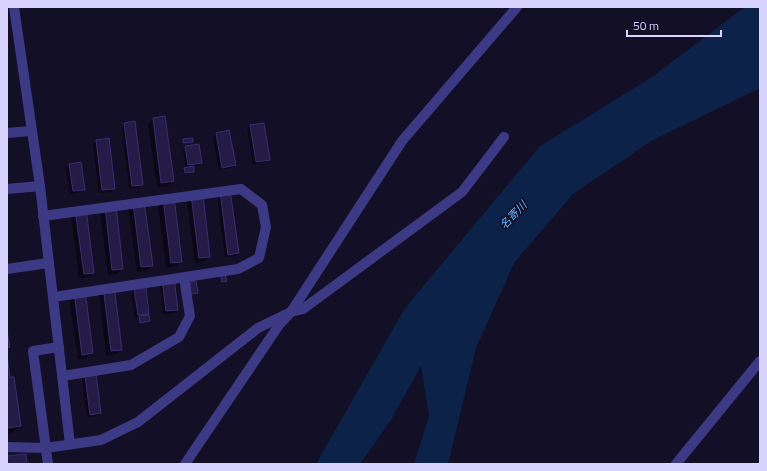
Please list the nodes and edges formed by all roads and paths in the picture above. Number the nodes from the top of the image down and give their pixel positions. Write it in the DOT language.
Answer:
graph roads {
  1 [pos="14,7"];
  2 [pos="517,7"];
  3 [pos="12,28"];
  4 [pos="31,131"];
  5 [pos="7,133"];
  6 [pos="504,137"];
  7 [pos="40,186"];
  8 [pos="7,189"];
  9 [pos="43,216"];
  10 [pos="48,263"];
  11 [pos="7,269"];
  12 [pos="184,278"];
  13 [pos="54,297"];
  14 [pos="291,312"];
  15 [pos="58,347"];
  16 [pos="760,361"];
  17 [pos="63,376"];
  18 [pos="70,444"];
  19 [pos="7,447"];
  20 [pos="46,448"];
  21 [pos="48,464"];
  22 [pos="185,464"];
  23 [pos="676,464"];
  1 -- 3 [label="street"];
  2 -- 14 [label="street"];
  3 -- 4 [label="street"];
  4 -- 5 [label="street"];
  4 -- 7 [label="street"];
  6 -- 14 [label="street"];
  7 -- 8 [label="street"];
  7 -- 9 [label="street"];
  9 -- 10 [label="street"];
  9 -- 12 [label="street"];
  10 -- 11 [label="street"];
  10 -- 13 [label="street"];
  12 -- 13 [label="street"];
  12 -- 17 [label="street"];
  13 -- 15 [label="street"];
  14 -- 18 [label="street"];
  14 -- 22 [label="street"];
  15 -- 17 [label="street"];
  15 -- 20 [label="street"];
  16 -- 23 [label="street"];
  17 -- 18 [label="street"];
  18 -- 20 [label="street"];
  19 -- 20 [label="street"];
  20 -- 21 [label="street"];
}
